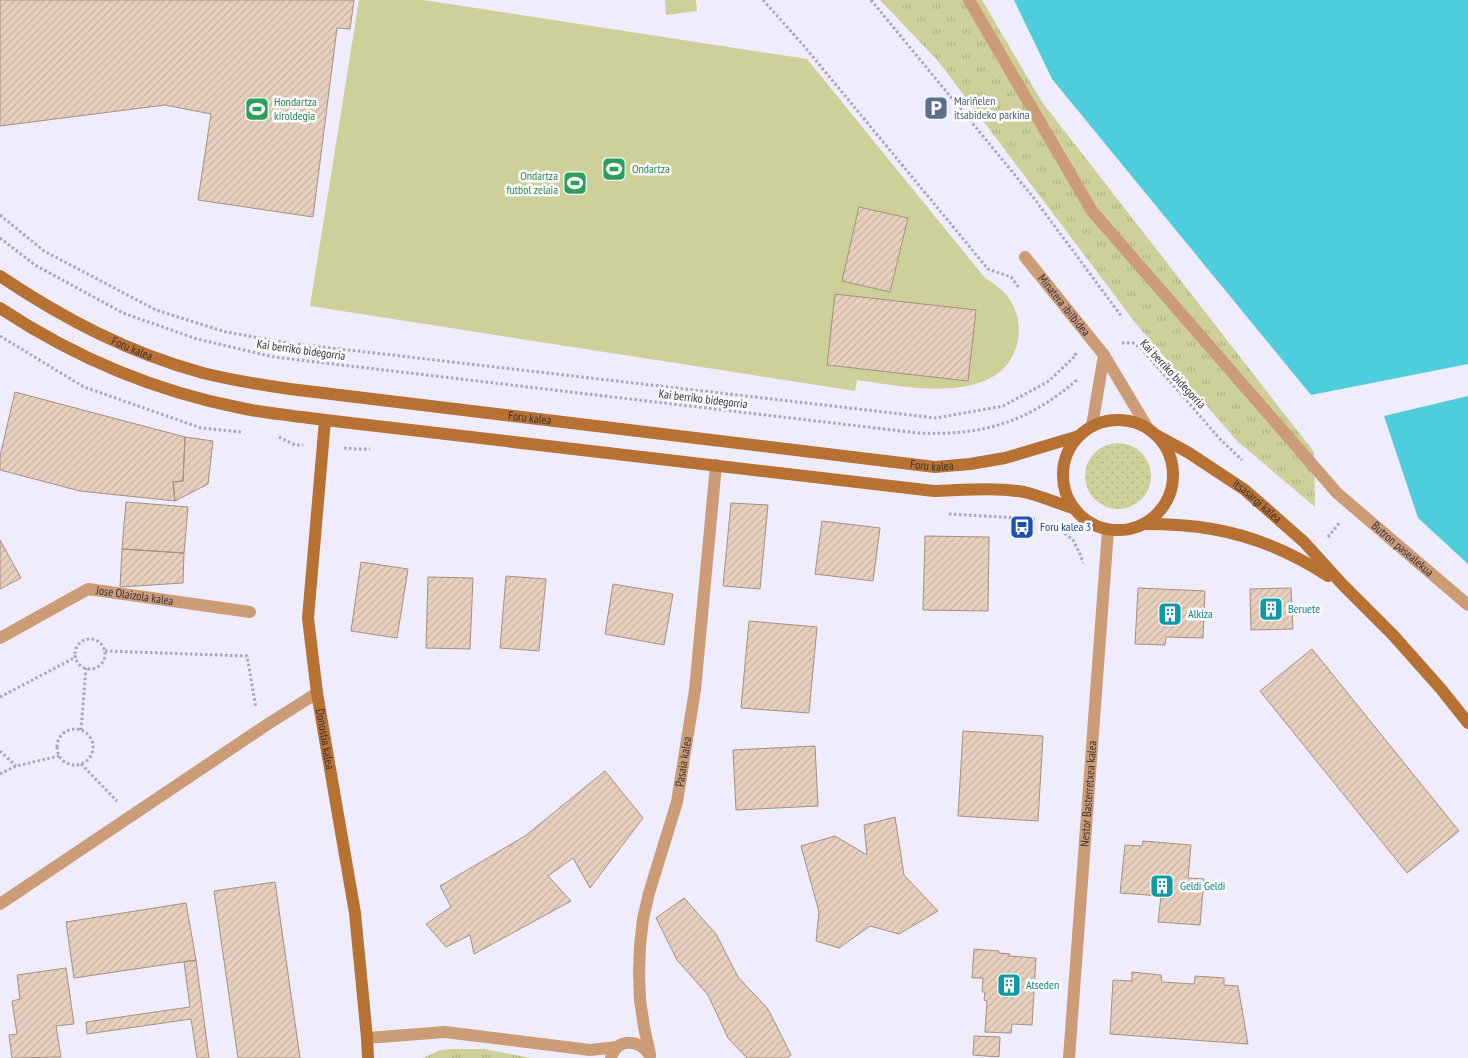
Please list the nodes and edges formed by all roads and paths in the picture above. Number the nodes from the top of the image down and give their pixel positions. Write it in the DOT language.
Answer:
graph roads {
  1 [pos="764,0"];
  2 [pos="871,0"];
  3 [pos="969,0"];
  4 [pos="0,215"];
  5 [pos="0,238"];
  6 [pos="1025,257"];
  7 [pos="0,276"];
  8 [pos="1022,292"];
  9 [pos="0,308"];
  10 [pos="1122,317"];
  11 [pos="1070,348"];
  12 [pos="1104,355"];
  13 [pos="325,420"];
  14 [pos="1092,426"];
  15 [pos="1147,428"];
  16 [pos="1079,436"];
  17 [pos="1158,436"];
  18 [pos="716,465"];
  19 [pos="1247,465"];
  20 [pos="1073,508"];
  21 [pos="942,513"];
  22 [pos="1036,519"];
  23 [pos="1054,524"];
  24 [pos="1144,524"];
  25 [pos="1108,530"];
  26 [pos="1084,568"];
  27 [pos="1342,584"];
  28 [pos="1468,605"];
  29 [pos="250,612"];
  30 [pos="0,638"];
  31 [pos="105,651"];
  32 [pos="76,657"];
  33 [pos="86,668"];
  34 [pos="317,693"];
  35 [pos="0,697"];
  36 [pos="256,708"];
  37 [pos="1468,723"];
  38 [pos="81,730"];
  39 [pos="0,751"];
  40 [pos="59,756"];
  41 [pos="81,764"];
  42 [pos="16,766"];
  43 [pos="0,774"];
  44 [pos="123,807"];
  45 [pos="0,904"];
  46 [pos="367,1038"];
  47 [pos="566,1047"];
  48 [pos="614,1053"];
  49 [pos="650,1056"];
  50 [pos="368,1058"];
  51 [pos="584,1058"];
  52 [pos="1070,1058"];
  1 -- 8 [label="path"];
  2 -- 10 [label="path"];
  3 -- 28 [label="street, Butron pasealekua"];
  4 -- 11 [label="path"];
  5 -- 12 [label="path, Kai berriko bidegorria"];
  6 -- 12 [label="street, Minatera ibilbidea"];
  7 -- 16 [label="street, Foru kalea"];
  9 -- 13 [label="street, Foru kalea"];
  12 -- 14 [label="street"];
  12 -- 15 [label="street, Minatera ibilbidea"];
  12 -- 19 [label="path, Kai berriko bidegorria"];
  13 -- 18 [label="street, Foru kalea"];
  13 -- 34 [label="street, Donostia kalea"];
  14 -- 15 [label="street"];
  14 -- 16 [label="street"];
  15 -- 17 [label="street"];
  16 -- 20 [label="street"];
  17 -- 24 [label="street"];
  17 -- 27 [label="street, Itsasargi kalea"];
  18 -- 20 [label="street, Foru kalea"];
  18 -- 49 [label="street, Pasaia kalea"];
  20 -- 25 [label="street"];
  21 -- 22 [label="path"];
  23 -- 26 [label="path"];
  24 -- 25 [label="street"];
  24 -- 27 [label="street, Itsasargi kalea"];
  25 -- 52 [label="street, Nestor Basterretxea kalea"];
  27 -- 37 [label="street, Itsasargi kalea"];
  29 -- 30 [label="street, Jose Olaizola kalea"];
  31 -- 32 [label="path"];
  31 -- 33 [label="path"];
  31 -- 36 [label="path"];
  32 -- 33 [label="path"];
  32 -- 35 [label="path"];
  33 -- 38 [label="path"];
  34 -- 45 [label="street"];
  34 -- 46 [label="street, Donostia kalea"];
  38 -- 40 [label="path"];
  38 -- 41 [label="path"];
  39 -- 42 [label="path"];
  40 -- 41 [label="path"];
  40 -- 42 [label="path"];
  41 -- 44 [label="path"];
  42 -- 43 [label="path"];
  46 -- 47 [label="street"];
  46 -- 50 [label="street, Donostia kalea"];
  47 -- 48 [label="street"];
  47 -- 51 [label="street"];
  48 -- 49 [label="street"];
}
